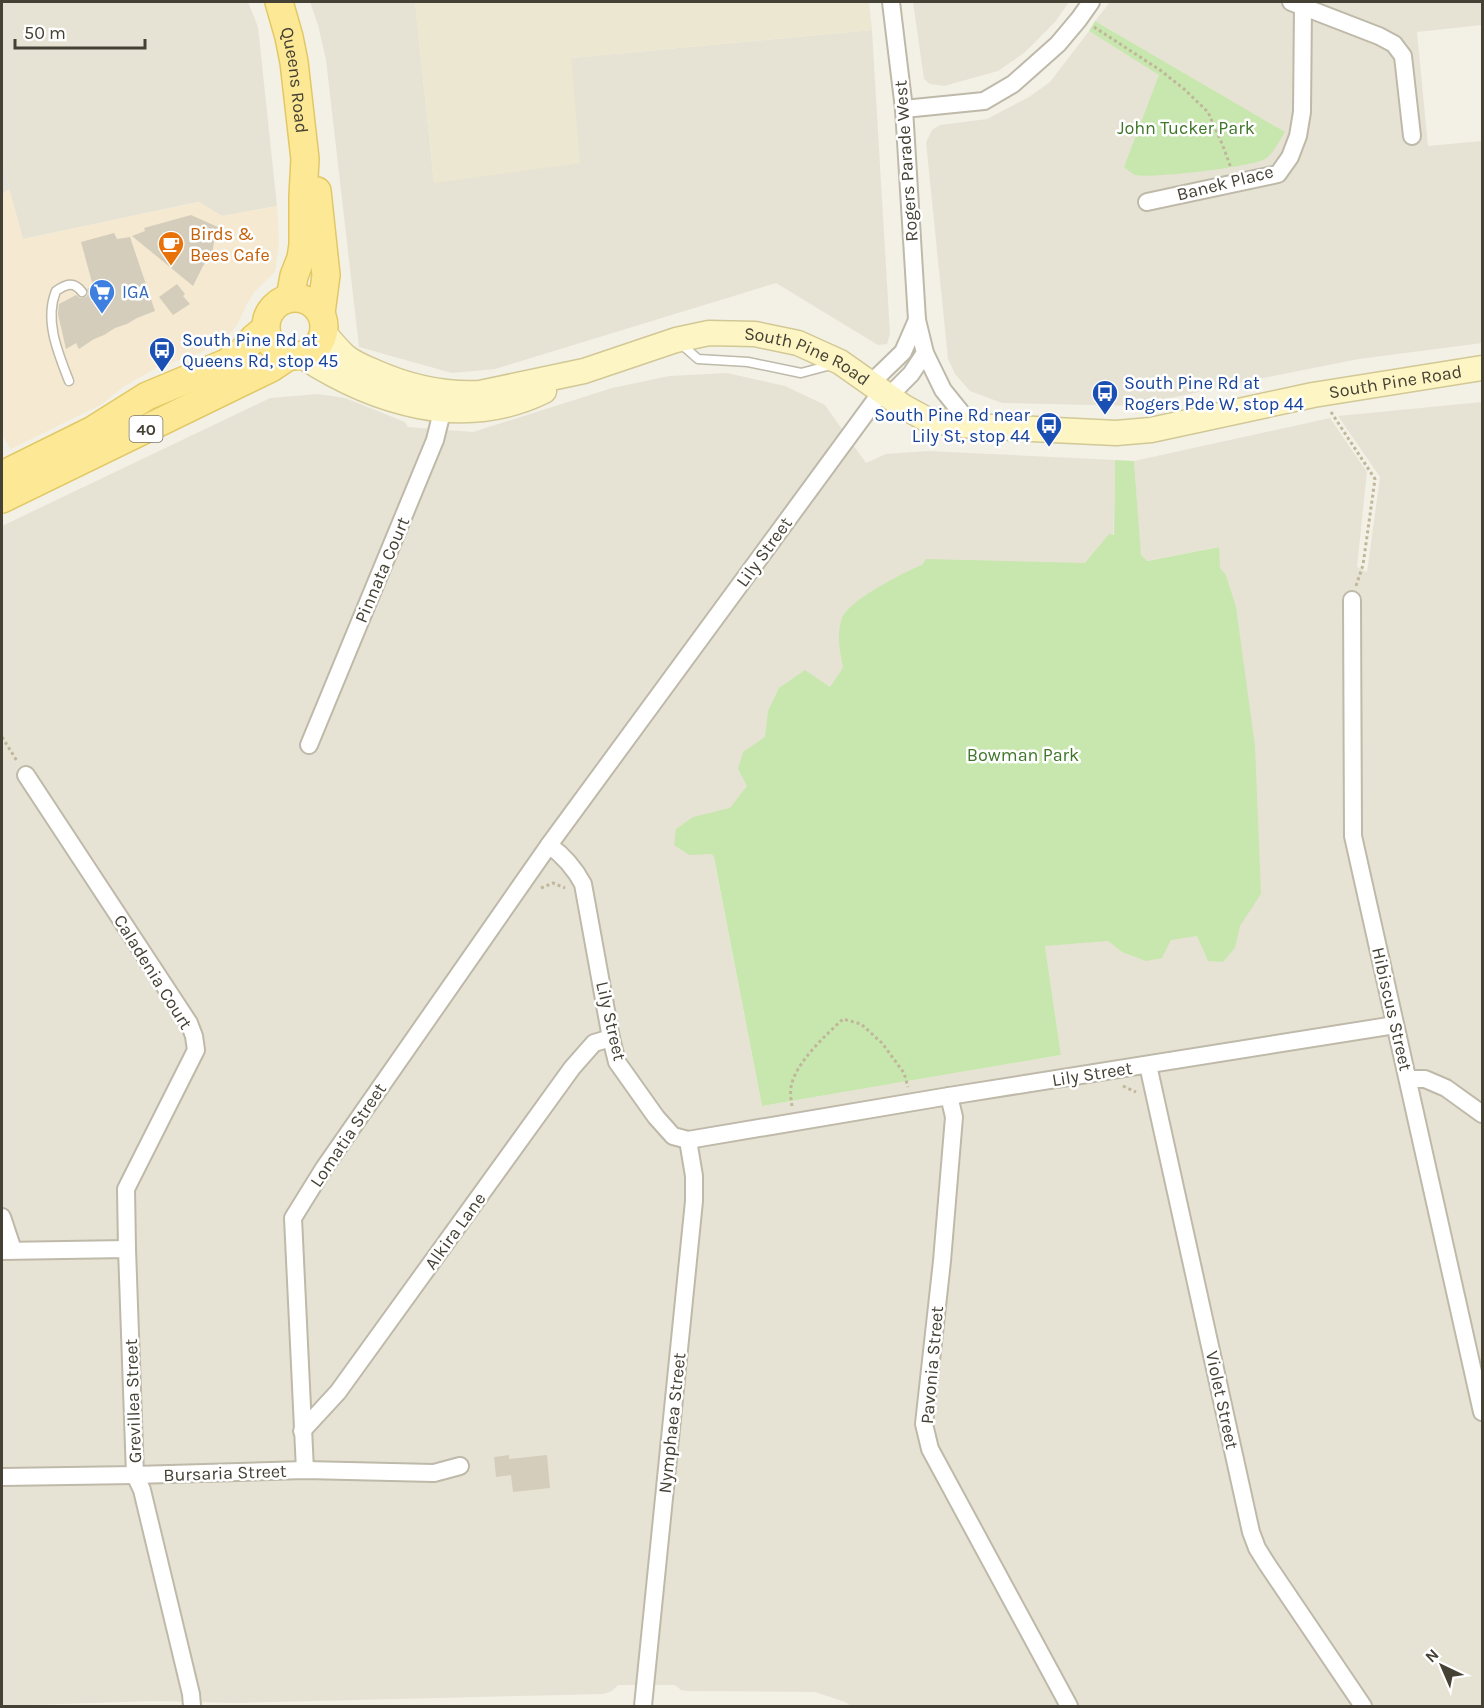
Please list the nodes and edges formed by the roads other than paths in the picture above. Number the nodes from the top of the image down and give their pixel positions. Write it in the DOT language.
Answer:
graph roads {
  1 [pos="279,2"];
  2 [pos="891,2"];
  3 [pos="1091,2"];
  4 [pos="1297,4"];
  5 [pos="904,109"];
  6 [pos="1412,136"];
  7 [pos="305,159"];
  8 [pos="1147,202"];
  9 [pos="82,292"];
  10 [pos="290,298"];
  11 [pos="917,320"];
  12 [pos="323,323"];
  13 [pos="265,329"];
  14 [pos="926,353"];
  15 [pos="296,356"];
  16 [pos="1482,368"];
  17 [pos="69,381"];
  18 [pos="880,390"];
  19 [pos="445,401"];
  20 [pos="972,426"];
  21 [pos="2,475"];
  22 [pos="2,499"];
  23 [pos="1352,600"];
  24 [pos="309,745"];
  25 [pos="26,775"];
  26 [pos="549,845"];
  27 [pos="1395,1025"];
  28 [pos="611,1038"];
  29 [pos="1148,1065"];
  30 [pos="1408,1079"];
  31 [pos="949,1096"];
  32 [pos="1482,1114"];
  33 [pos="688,1140"];
  34 [pos="2,1217"];
  35 [pos="127,1249"];
  36 [pos="7,1250"];
  37 [pos="1482,1412"];
  38 [pos="302,1431"];
  39 [pos="460,1466"];
  40 [pos="305,1470"];
  41 [pos="135,1475"];
  42 [pos="2,1477"];
  43 [pos="192,1707"];
  44 [pos="643,1707"];
  45 [pos="1069,1707"];
  46 [pos="1363,1707"];
  1 -- 7 [label="main road, Queens Road"];
  2 -- 5 [label="street, Rogers Parade West"];
  3 -- 5 [label="street"];
  4 -- 6 [label="street"];
  4 -- 8 [label="street, Banek Place"];
  5 -- 11 [label="street, Rogers Parade West"];
  7 -- 10 [label="main road, Queens Road"];
  7 -- 12 [label="main road, Queens Road"];
  9 -- 17 [label="lane"];
  10 -- 12 [label="main road"];
  10 -- 13 [label="main road, 40"];
  11 -- 14 [label="street, Rogers Parade West"];
  11 -- 18 [label="street, Rogers Parade West"];
  12 -- 15 [label="main road, 40"];
  12 -- 19 [label="main road, South Pine Road"];
  13 -- 15 [label="main road"];
  13 -- 21 [label="main road, 40"];
  14 -- 18 [label="street"];
  14 -- 20 [label="street, Rogers Parade West"];
  15 -- 19 [label="main road, South Pine Road"];
  15 -- 22 [label="main road, 40"];
  16 -- 20 [label="main road, South Pine Road"];
  18 -- 19 [label="main road, South Pine Road"];
  18 -- 20 [label="main road, South Pine Road"];
  18 -- 26 [label="street, Lily Street"];
  19 -- 24 [label="street, Pinnata Court"];
  23 -- 27 [label="street, Hibiscus Street"];
  25 -- 35 [label="street, Caladenia Court"];
  26 -- 28 [label="street, Lily Street"];
  26 -- 38 [label="street, Lomatia Street"];
  27 -- 29 [label="street, Lily Street"];
  27 -- 30 [label="street, Hibiscus Street"];
  28 -- 33 [label="street, Lily Street"];
  28 -- 38 [label="street, Alkira Lane"];
  29 -- 31 [label="street, Lily Street"];
  29 -- 46 [label="street, Violet Street"];
  30 -- 32 [label="street"];
  30 -- 37 [label="street, Hibiscus Street"];
  31 -- 33 [label="street, Lily Street"];
  31 -- 45 [label="street, Pavonia Street"];
  33 -- 44 [label="street, Nymphaea Street"];
  34 -- 36 [label="street"];
  35 -- 36 [label="street"];
  35 -- 41 [label="street, Grevillea Street"];
  38 -- 40 [label="street, Lomatia Street"];
  39 -- 40 [label="street, Bursaria Street"];
  40 -- 41 [label="street, Bursaria Street"];
  41 -- 42 [label="street, Bursaria Street"];
  41 -- 43 [label="street, Grevillea Street"];
}
